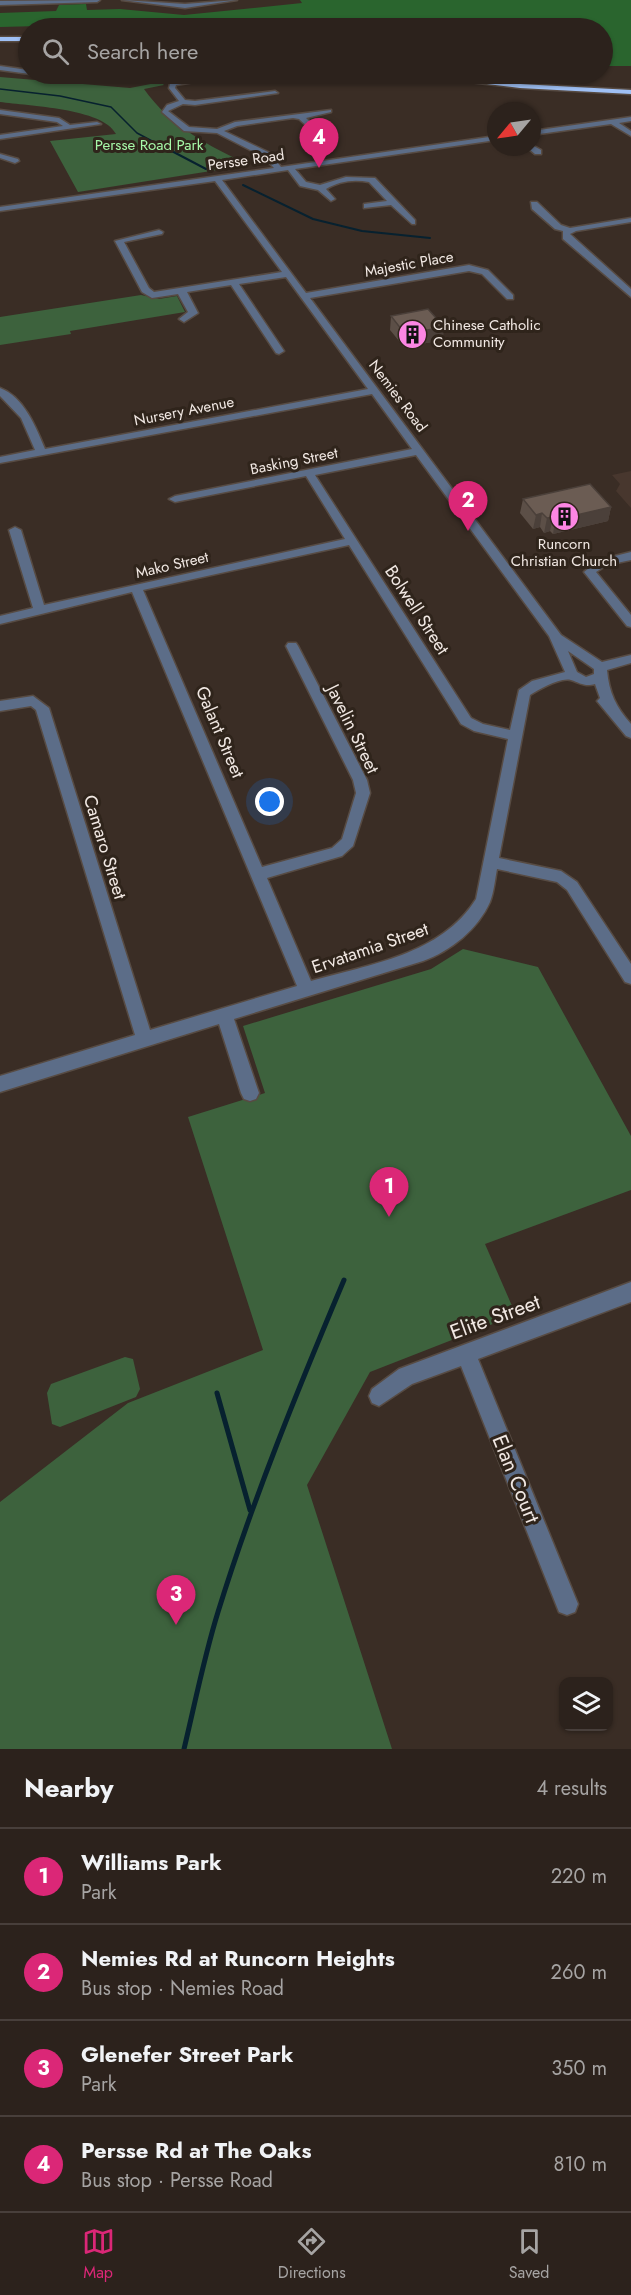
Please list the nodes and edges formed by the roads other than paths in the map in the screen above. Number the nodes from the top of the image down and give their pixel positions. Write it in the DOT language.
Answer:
graph roads {
  1 [pos="97,0"];
  2 [pos="124,0"];
  3 [pos="234,0"];
  4 [pos="0,3"];
  5 [pos="0,32"];
  6 [pos="18,32"];
  7 [pos="0,39"];
  8 [pos="18,39"];
  9 [pos="18,67"];
  10 [pos="0,68"];
  11 [pos="15,70"];
  12 [pos="18,70"];
  13 [pos="172,84"];
  14 [pos="512,84"];
  15 [pos="545,84"];
  16 [pos="631,90"];
  17 [pos="286,94"];
  18 [pos="183,102"];
  19 [pos="328,111"];
  20 [pos="0,112"];
  21 [pos="301,117"];
  22 [pos="631,119"];
  23 [pos="613,122"];
  24 [pos="97,124"];
  25 [pos="68,127"];
  26 [pos="218,131"];
  27 [pos="541,132"];
  28 [pos="631,134"];
  29 [pos="0,137"];
  30 [pos="487,139"];
  31 [pos="335,140"];
  32 [pos="0,156"];
  33 [pos="0,165"];
  34 [pos="289,167"];
  35 [pos="279,169"];
  36 [pos="216,177"];
  37 [pos="321,188"];
  38 [pos="331,199"];
  39 [pos="393,202"];
  40 [pos="534,204"];
  41 [pos="367,206"];
  42 [pos="0,209"];
  43 [pos="631,220"];
  44 [pos="412,222"];
  45 [pos="568,230"];
  46 [pos="159,232"];
  47 [pos="288,274"];
  48 [pos="234,283"];
  49 [pos="182,292"];
  50 [pos="631,294"];
  51 [pos="303,296"];
  52 [pos="510,297"];
  53 [pos="184,319"];
  54 [pos="290,350"];
  55 [pos="279,351"];
  56 [pos="268,354"];
  57 [pos="373,390"];
  58 [pos="0,391"];
  59 [pos="418,451"];
  60 [pos="41,452"];
  61 [pos="0,460"];
  62 [pos="309,473"];
  63 [pos="175,499"];
  64 [pos="15,530"];
  65 [pos="351,540"];
  66 [pos="631,556"];
  67 [pos="137,589"];
  68 [pos="40,611"];
  69 [pos="0,620"];
  70 [pos="631,623"];
  71 [pos="555,635"];
  72 [pos="292,646"];
  73 [pos="631,659"];
  74 [pos="597,668"];
  75 [pos="574,674"];
  76 [pos="0,706"];
  77 [pos="610,706"];
  78 [pos="631,733"];
  79 [pos="516,736"];
  80 [pos="492,861"];
  81 [pos="259,874"];
  82 [pos="631,977"];
  83 [pos="307,990"];
  84 [pos="224,1015"];
  85 [pos="145,1040"];
  86 [pos="0,1084"];
  87 [pos="250,1093"];
  88 [pos="631,1292"];
  89 [pos="466,1354"];
  90 [pos="380,1396"];
  91 [pos="567,1604"];
  1 -- 4 [label="street"];
  2 -- 3 [label="street"];
  5 -- 6 [label="highway"];
  7 -- 8 [label="highway"];
  9 -- 11 [label="street"];
  10 -- 11 [label="street"];
  11 -- 12 [label="street"];
  13 -- 18 [label="street"];
  14 -- 16 [label="highway"];
  15 -- 16 [label="highway"];
  17 -- 18 [label="street"];
  18 -- 26 [label="street"];
  19 -- 21 [label="street"];
  20 -- 25 [label="street"];
  21 -- 26 [label="street"];
  21 -- 31 [label="street"];
  22 -- 23 [label="street"];
  23 -- 27 [label="street"];
  23 -- 28 [label="street"];
  24 -- 25 [label="street"];
  25 -- 29 [label="street"];
  26 -- 35 [label="street"];
  30 -- 34 [label="street, Persse Road"];
  32 -- 33 [label="street"];
  34 -- 35 [label="street, Persse Road"];
  34 -- 37 [label="street"];
  35 -- 36 [label="street, Persse Road"];
  36 -- 42 [label="street, Persse Road"];
  36 -- 47 [label="street, Nemies Road"];
  37 -- 38 [label="street"];
  37 -- 39 [label="street"];
  39 -- 41 [label="street"];
  39 -- 44 [label="street"];
  40 -- 45 [label="street"];
  43 -- 45 [label="street"];
  45 -- 50 [label="street"];
  46 -- 49 [label="street"];
  47 -- 48 [label="street"];
  47 -- 51 [label="street, Nemies Road"];
  48 -- 49 [label="street"];
  48 -- 55 [label="street"];
  49 -- 53 [label="street"];
  51 -- 52 [label="street, Majestic Place"];
  51 -- 57 [label="street, Nemies Road"];
  54 -- 55 [label="street"];
  55 -- 56 [label="street"];
  57 -- 59 [label="street, Nemies Road"];
  57 -- 60 [label="street, Nursery Avenue"];
  58 -- 60 [label="street"];
  59 -- 62 [label="street, Basking Street"];
  59 -- 71 [label="street, Nemies Road"];
  60 -- 61 [label="street, Nursery Avenue"];
  62 -- 63 [label="street, Basking Street"];
  62 -- 65 [label="street, Bolwell Street"];
  64 -- 68 [label="street"];
  65 -- 67 [label="street, Mako Street"];
  65 -- 79 [label="street, Bolwell Street"];
  66 -- 70 [label="street"];
  67 -- 68 [label="street, Mako Street"];
  67 -- 81 [label="street, Galant Street"];
  68 -- 69 [label="street, Mako Street"];
  71 -- 74 [label="street, Nemies Road"];
  71 -- 75 [label="street, Nemies Road"];
  72 -- 81 [label="street, Javelin Street"];
  73 -- 74 [label="street"];
  74 -- 75 [label="street"];
  74 -- 75 [label="street"];
  74 -- 77 [label="street, Nemies Road"];
  75 -- 77 [label="street, Nemies Road"];
  75 -- 79 [label="street, Ervatamia Street"];
  76 -- 85 [label="street, Camaro Street"];
  77 -- 78 [label="street, Nemies Road"];
  79 -- 80 [label="street, Ervatamia Street"];
  80 -- 82 [label="street"];
  80 -- 83 [label="street, Ervatamia Street"];
  81 -- 83 [label="street, Galant Street"];
  83 -- 84 [label="street, Ervatamia Street"];
  84 -- 85 [label="street, Ervatamia Street"];
  84 -- 87 [label="street"];
  85 -- 86 [label="street, Ervatamia Street"];
  88 -- 89 [label="street, Elite Street"];
  89 -- 90 [label="street, Elite Street"];
  89 -- 91 [label="street, Elan Court"];
}
